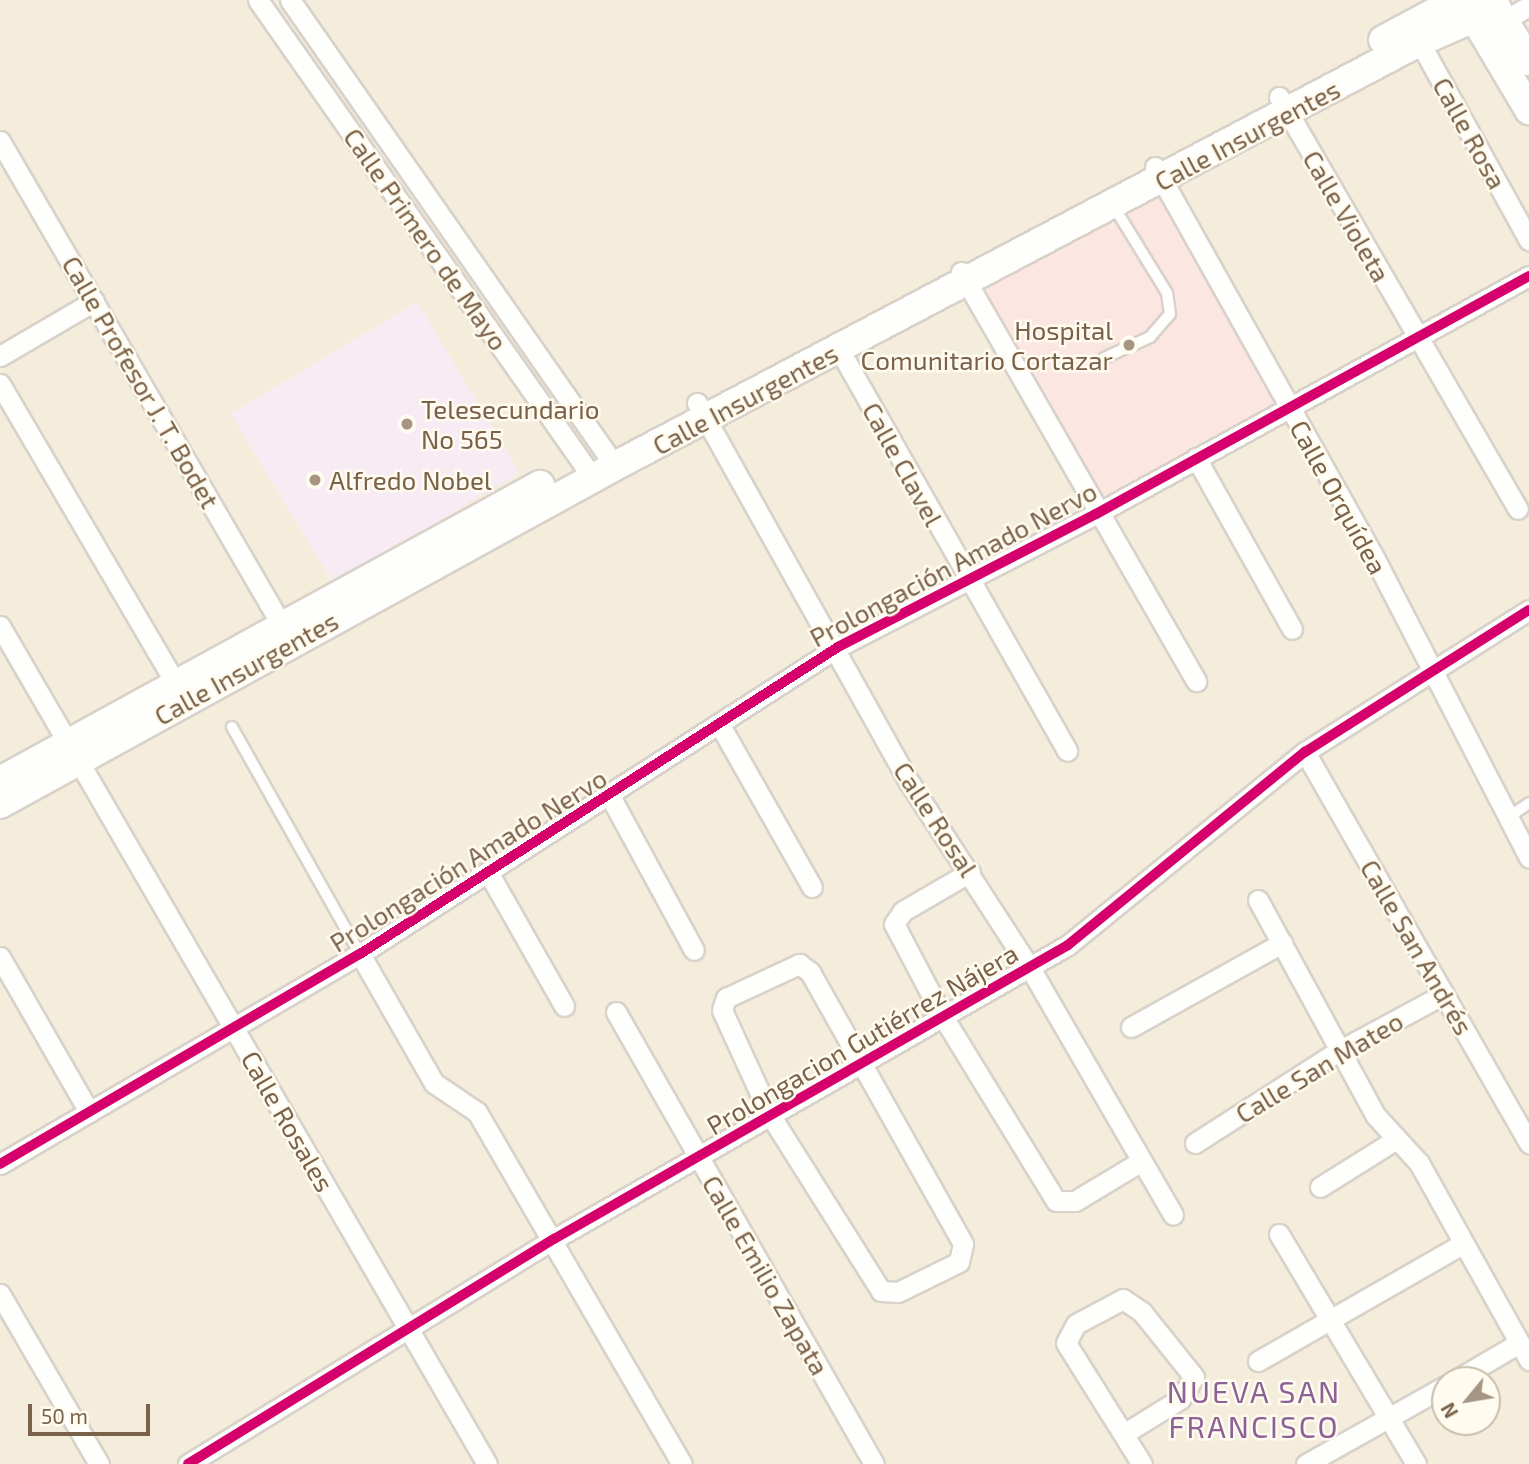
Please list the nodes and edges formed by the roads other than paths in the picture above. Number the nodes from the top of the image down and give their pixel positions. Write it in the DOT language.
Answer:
graph roads {
  1 [pos="258,0"];
  2 [pos="290,0"];
  3 [pos="1529,6"];
  4 [pos="1482,11"];
  5 [pos="1415,33"];
  6 [pos="1529,61"];
  7 [pos="1284,105"];
  8 [pos="1529,110"];
  9 [pos="0,141"];
  10 [pos="1159,173"];
  11 [pos="1114,206"];
  12 [pos="1529,240"];
  13 [pos="1529,276"];
  14 [pos="964,277"];
  15 [pos="94,301"];
  16 [pos="1415,335"];
  17 [pos="839,349"];
  18 [pos="0,356"];
  19 [pos="1104,358"];
  20 [pos="0,384"];
  21 [pos="1290,408"];
  22 [pos="702,411"];
  23 [pos="1196,458"];
  24 [pos="599,464"];
  25 [pos="1518,509"];
  26 [pos="1096,514"];
  27 [pos="967,578"];
  28 [pos="1529,610"];
  29 [pos="281,624"];
  30 [pos="0,626"];
  31 [pos="1292,629"];
  32 [pos="838,647"];
  33 [pos="7,655"];
  34 [pos="1430,669"];
  35 [pos="1196,681"];
  36 [pos="176,684"];
  37 [pos="232,727"];
  38 [pos="721,727"];
  39 [pos="74,750"];
  40 [pos="1067,751"];
  41 [pos="1305,752"];
  42 [pos="0,781"];
  43 [pos="611,798"];
  44 [pos="1529,803"];
  45 [pos="0,804"];
  46 [pos="1507,819"];
  47 [pos="1529,858"];
  48 [pos="488,872"];
  49 [pos="970,872"];
  50 [pos="812,887"];
  51 [pos="1258,900"];
  52 [pos="1282,943"];
  53 [pos="694,950"];
  54 [pos="360,954"];
  55 [pos="0,957"];
  56 [pos="1030,968"];
  57 [pos="1444,994"];
  58 [pos="564,1006"];
  59 [pos="616,1012"];
  60 [pos="942,1015"];
  61 [pos="234,1027"];
  62 [pos="1131,1027"];
  63 [pos="1340,1050"];
  64 [pos="859,1062"];
  65 [pos="89,1112"];
  66 [pos="770,1115"];
  67 [pos="1395,1140"];
  68 [pos="1195,1143"];
  69 [pos="1529,1143"];
  70 [pos="699,1158"];
  71 [pos="1138,1163"];
  72 [pos="0,1164"];
  73 [pos="1320,1186"];
  74 [pos="1173,1215"];
  75 [pos="1279,1234"];
  76 [pos="554,1239"];
  77 [pos="1462,1244"];
  78 [pos="0,1294"];
  79 [pos="1328,1318"];
  80 [pos="408,1328"];
  81 [pos="1524,1352"];
  82 [pos="1258,1361"];
  83 [pos="1490,1366"];
  84 [pos="1431,1394"];
  85 [pos="1390,1419"];
  86 [pos="1125,1433"];
  87 [pos="99,1464"];
  88 [pos="188,1464"];
  89 [pos="487,1464"];
  90 [pos="682,1464"];
  91 [pos="874,1464"];
  92 [pos="1142,1464"];
  93 [pos="1306,1464"];
  94 [pos="1416,1464"];
  1 -- 24 [label="street, Calle Primero de Mayo"];
  2 -- 24 [label="street, Calle Primero de Mayo"];
  3 -- 4 [label="street"];
  4 -- 5 [label="main road, Calle Insurgentes"];
  4 -- 6 [label="main road"];
  4 -- 8 [label="main road"];
  5 -- 7 [label="main road, Calle Insurgentes"];
  5 -- 12 [label="street, Calle Rosa"];
  7 -- 10 [label="main road, Calle Insurgentes"];
  7 -- 16 [label="street, Calle Violeta"];
  9 -- 15 [label="street, Calle Profesor J. T. Bodet"];
  10 -- 11 [label="main road, Calle Insurgentes"];
  10 -- 14 [label="main road, Calle Insurgentes"];
  10 -- 21 [label="street, Calle Orquídea"];
  11 -- 14 [label="main road, Calle Insurgentes"];
  11 -- 19 [label="lane"];
  13 -- 16 [label="street, Prolongación Amado Nervo"];
  14 -- 17 [label="main road, Calle Insurgentes"];
  14 -- 22 [label="main road, Calle Insurgentes"];
  14 -- 26 [label="street"];
  15 -- 18 [label="street"];
  15 -- 29 [label="street, Calle Profesor J. T. Bodet"];
  16 -- 21 [label="street, Prolongación Amado Nervo"];
  16 -- 25 [label="street, Calle Violeta"];
  17 -- 22 [label="main road, Calle Insurgentes"];
  17 -- 27 [label="street, Calle Clavel"];
  20 -- 36 [label="street"];
  21 -- 23 [label="street, Prolongación Amado Nervo"];
  21 -- 34 [label="street, Calle Orquídea"];
  22 -- 24 [label="main road, Calle Insurgentes"];
  22 -- 32 [label="street, Calle Rosal"];
  23 -- 26 [label="street, Prolongación Amado Nervo"];
  23 -- 31 [label="street"];
  24 -- 29 [label="main road, Calle Insurgentes"];
  24 -- 39 [label="main road, Calle Insurgentes"];
  26 -- 27 [label="street, Prolongación Amado Nervo"];
  26 -- 35 [label="street"];
  27 -- 32 [label="street, Prolongación Amado Nervo"];
  27 -- 40 [label="street, Calle Clavel"];
  28 -- 34 [label="street, Prolongacion Gutiérrez Nájera"];
  29 -- 36 [label="main road, Calle Insurgentes"];
  30 -- 33 [label="street, Calle Rosales"];
  32 -- 38 [label="street, Prolongación Amado Nervo"];
  32 -- 49 [label="street, Calle Rosal"];
  33 -- 39 [label="street, Calle Rosales"];
  34 -- 41 [label="street, Prolongacion Gutiérrez Nájera"];
  34 -- 46 [label="street, Calle Orquídea"];
  36 -- 39 [label="main road, Calle Insurgentes"];
  37 -- 54 [label="lane"];
  38 -- 43 [label="street, Prolongación Amado Nervo"];
  38 -- 50 [label="street"];
  39 -- 42 [label="main road, Calle Insurgentes"];
  39 -- 45 [label="main road, Calle Insurgentes"];
  39 -- 61 [label="street, Calle Rosales"];
  41 -- 56 [label="street, Prolongacion Gutiérrez Nájera"];
  41 -- 57 [label="street, Calle San Andrés"];
  43 -- 48 [label="street, Prolongación Amado Nervo"];
  43 -- 53 [label="street"];
  44 -- 46 [label="lane"];
  46 -- 47 [label="street, Calle Orquídea"];
  48 -- 54 [label="street, Prolongación Amado Nervo"];
  48 -- 58 [label="street"];
  49 -- 56 [label="street, Calle Rosal"];
  49 -- 60 [label="street"];
  51 -- 52 [label="street"];
  52 -- 62 [label="street"];
  52 -- 63 [label="street"];
  54 -- 61 [label="street, Prolongación Amado Nervo"];
  54 -- 76 [label="street"];
  55 -- 65 [label="street"];
  56 -- 60 [label="street, Prolongacion Gutiérrez Nájera"];
  56 -- 71 [label="street, Calle Rosal"];
  57 -- 63 [label="street, Calle San Mateo"];
  57 -- 69 [label="street, Calle San Andrés"];
  59 -- 70 [label="street, Calle Emilio Zapata"];
  60 -- 64 [label="street, Prolongacion Gutiérrez Nájera"];
  60 -- 71 [label="street"];
  61 -- 65 [label="street, Prolongación Amado Nervo"];
  61 -- 80 [label="street, Calle Rosales"];
  63 -- 67 [label="street"];
  63 -- 68 [label="street, Calle San Mateo"];
  64 -- 66 [label="street, Prolongacion Gutiérrez Nájera"];
  64 -- 66 [label="street"];
  64 -- 66 [label="street"];
  65 -- 72 [label="street, Prolongación Amado Nervo"];
  66 -- 70 [label="street, Prolongacion Gutiérrez Nájera"];
  67 -- 73 [label="street"];
  67 -- 77 [label="street"];
  70 -- 76 [label="street, Prolongacion Gutiérrez Nájera"];
  70 -- 91 [label="street, Calle Emilio Zapata"];
  71 -- 74 [label="street, Calle Rosal"];
  75 -- 79 [label="street"];
  76 -- 80 [label="street, Prolongacion Gutiérrez Nájera"];
  76 -- 90 [label="street"];
  77 -- 79 [label="street"];
  77 -- 81 [label="street"];
  78 -- 87 [label="street"];
  79 -- 82 [label="street"];
  79 -- 85 [label="street"];
  80 -- 88 [label="street, Prolongacion Gutiérrez Nájera"];
  80 -- 89 [label="street, Calle Rosales"];
  81 -- 83 [label="street"];
  84 -- 85 [label="street"];
  85 -- 93 [label="street"];
  85 -- 94 [label="street"];
  86 -- 86 [label="street"];
  86 -- 92 [label="street"];
}
